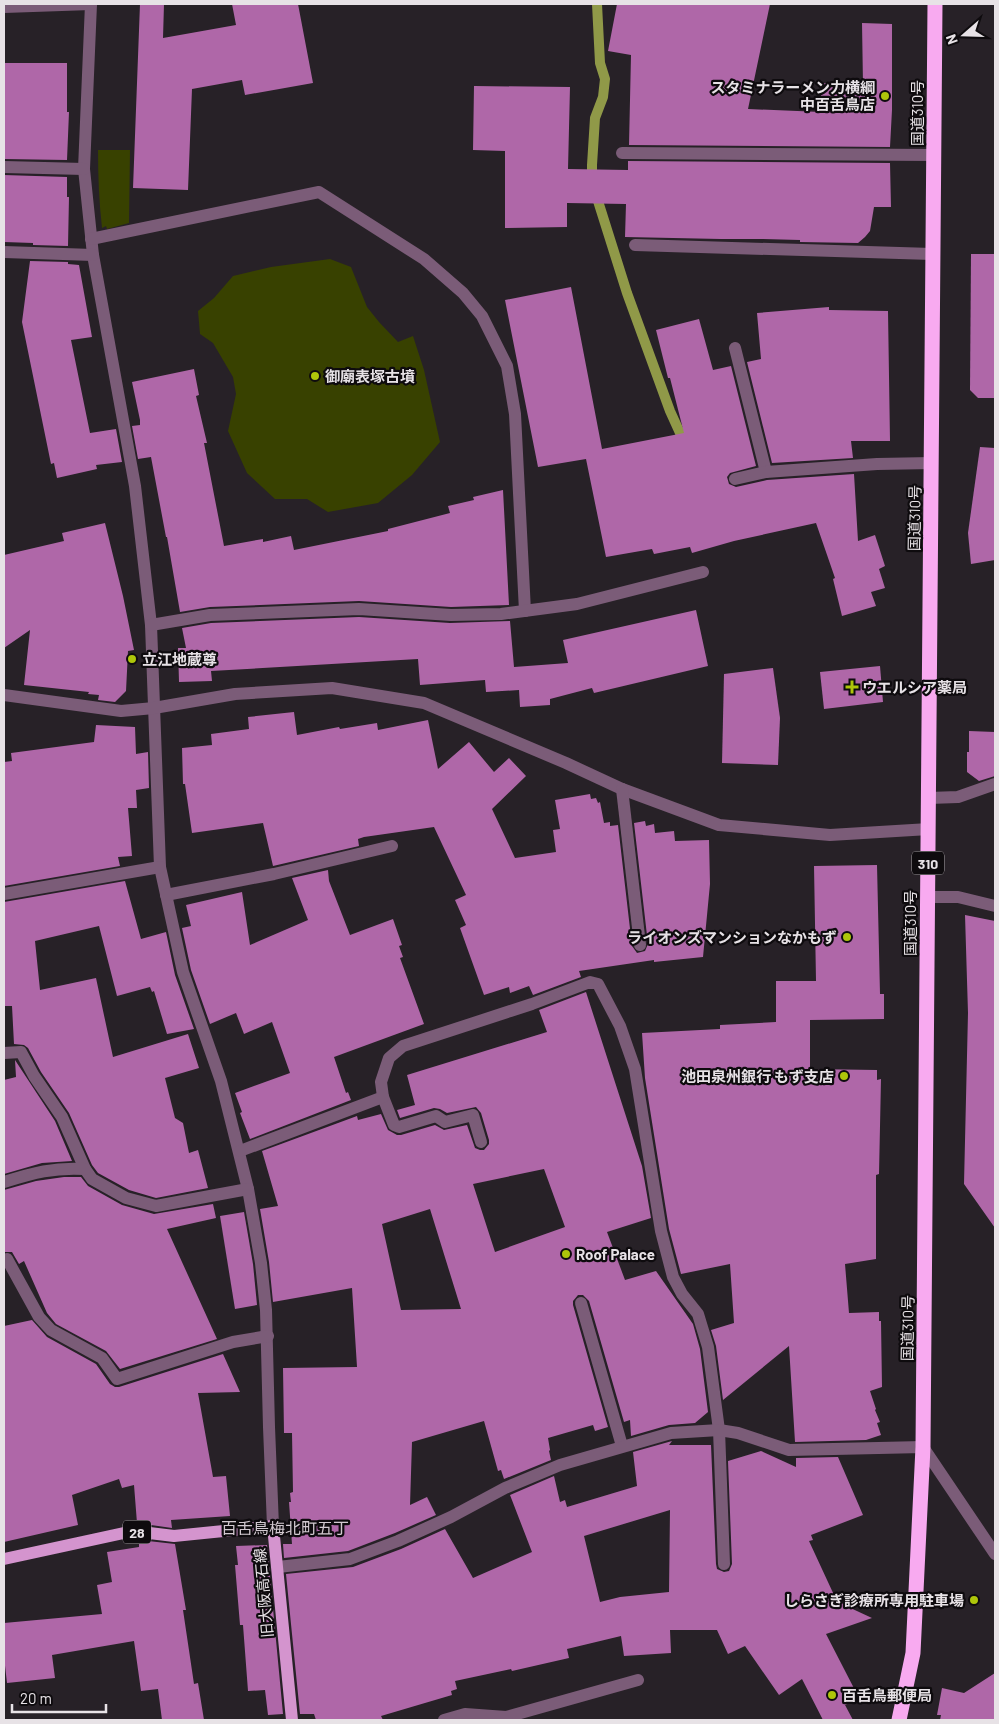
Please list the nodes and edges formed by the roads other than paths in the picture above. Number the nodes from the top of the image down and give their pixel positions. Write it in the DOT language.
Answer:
graph roads {
  1 [pos="91,4"];
  2 [pos="934,4"];
  3 [pos="4,7"];
  4 [pos="622,153"];
  5 [pos="934,155"];
  6 [pos="4,167"];
  7 [pos="84,169"];
  8 [pos="91,240"];
  9 [pos="635,245"];
  10 [pos="4,252"];
  11 [pos="932,254"];
  12 [pos="93,255"];
  13 [pos="735,348"];
  14 [pos="932,463"];
  15 [pos="766,472"];
  16 [pos="736,479"];
  17 [pos="703,572"];
  18 [pos="524,611"];
  19 [pos="151,625"];
  20 [pos="4,695"];
  21 [pos="154,708"];
  22 [pos="995,784"];
  23 [pos="622,789"];
  24 [pos="929,798"];
  25 [pos="929,829"];
  26 [pos="392,846"];
  27 [pos="160,867"];
  28 [pos="4,894"];
  29 [pos="166,895"];
  30 [pos="928,897"];
  31 [pos="995,906"];
  32 [pos="640,945"];
  33 [pos="4,1053"];
  34 [pos="383,1097"];
  35 [pos="480,1142"];
  36 [pos="240,1151"];
  37 [pos="85,1169"];
  38 [pos="4,1182"];
  39 [pos="248,1189"];
  40 [pos="7,1259"];
  41 [pos="581,1303"];
  42 [pos="268,1336"];
  43 [pos="719,1430"];
  44 [pos="622,1446"];
  45 [pos="923,1448"];
  46 [pos="273,1526"];
  47 [pos="995,1554"];
  48 [pos="4,1559"];
  49 [pos="724,1564"];
  50 [pos="278,1567"];
  51 [pos="638,1680"];
  52 [pos="292,1720"];
  53 [pos="444,1720"];
  54 [pos="899,1720"];
  1 -- 3 [label="street"];
  1 -- 7 [label="street"];
  2 -- 5 [label="highway, 国道310号 / 310"];
  4 -- 5 [label="street"];
  5 -- 11 [label="highway, 国道310号 / 310"];
  6 -- 7 [label="street"];
  7 -- 8 [label="street"];
  8 -- 12 [label="street"];
  8 -- 18 [label="street"];
  9 -- 11 [label="street"];
  10 -- 12 [label="street"];
  11 -- 14 [label="highway, 国道310号 / 310"];
  12 -- 19 [label="street"];
  13 -- 15 [label="street"];
  14 -- 15 [label="street"];
  14 -- 24 [label="highway, 国道310号 / 310"];
  15 -- 16 [label="street"];
  17 -- 18 [label="street"];
  18 -- 19 [label="street"];
  19 -- 21 [label="street"];
  20 -- 21 [label="street"];
  21 -- 23 [label="street"];
  21 -- 27 [label="street"];
  22 -- 24 [label="street"];
  23 -- 25 [label="street"];
  23 -- 32 [label="street"];
  24 -- 25 [label="highway, 国道310号 / 310"];
  25 -- 30 [label="highway, 国道310号 / 310"];
  26 -- 29 [label="street"];
  27 -- 28 [label="street"];
  27 -- 29 [label="street"];
  29 -- 36 [label="street"];
  30 -- 31 [label="street"];
  30 -- 45 [label="highway, 国道310号 / 310"];
  33 -- 37 [label="street"];
  34 -- 35 [label="street"];
  34 -- 36 [label="street"];
  34 -- 43 [label="street"];
  36 -- 39 [label="street"];
  37 -- 38 [label="street"];
  37 -- 39 [label="street"];
  39 -- 42 [label="street"];
  40 -- 42 [label="street"];
  41 -- 44 [label="street"];
  42 -- 46 [label="street"];
  43 -- 44 [label="street"];
  43 -- 45 [label="street"];
  43 -- 49 [label="street"];
  44 -- 50 [label="street"];
  45 -- 47 [label="street"];
  45 -- 54 [label="highway, 国道310号 / 310"];
  46 -- 48 [label="main road, 旧大阪高石線 / 28"];
  46 -- 50 [label="main road, 旧大阪高石線"];
  50 -- 52 [label="main road, 旧大阪高石線"];
  51 -- 53 [label="street"];
}
